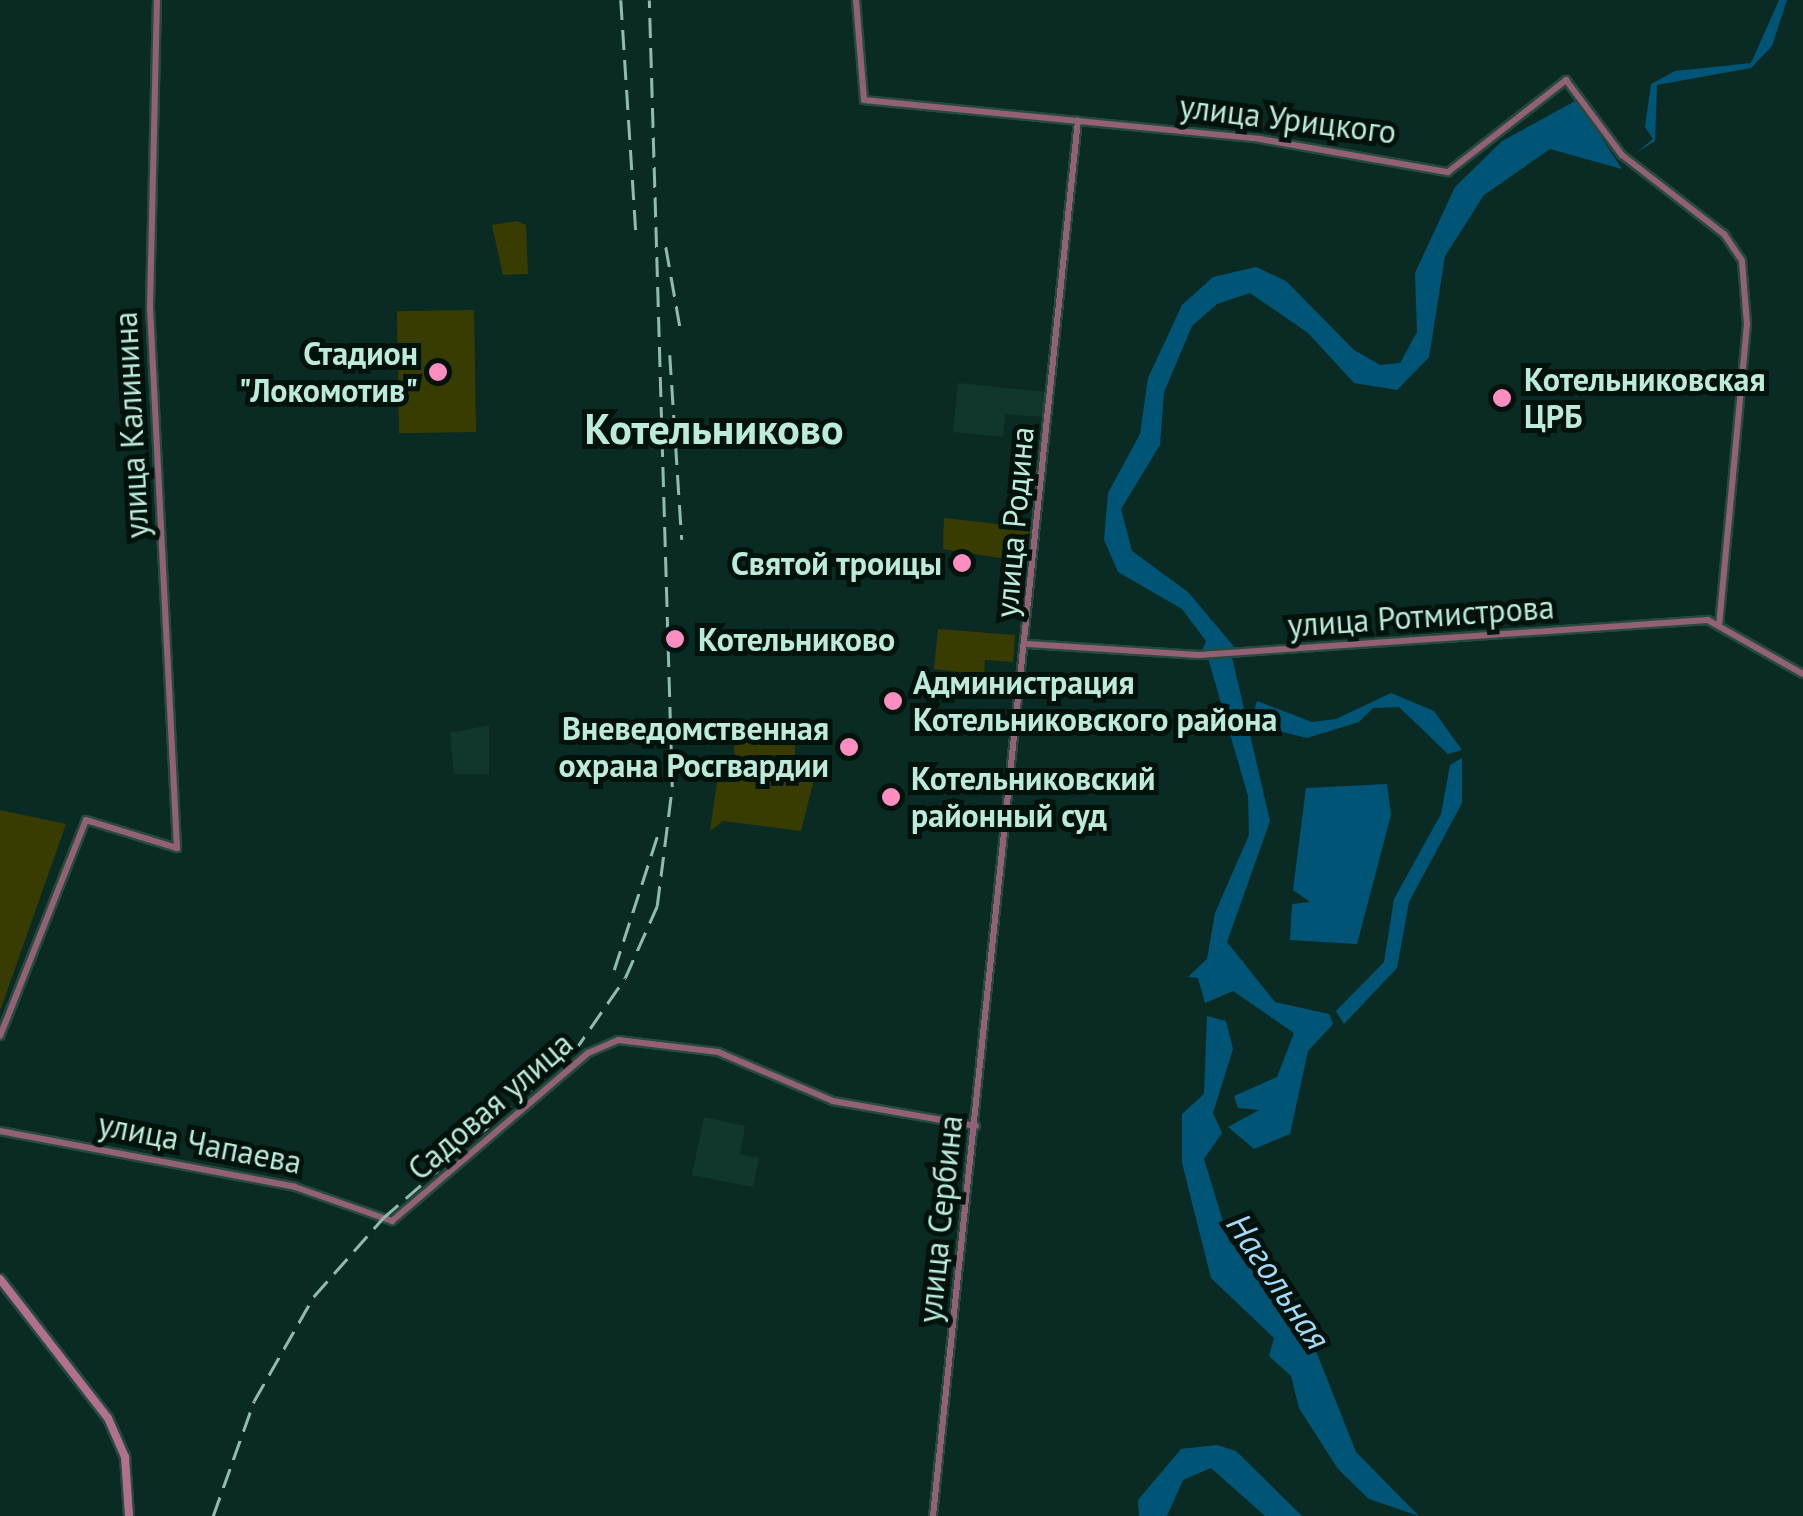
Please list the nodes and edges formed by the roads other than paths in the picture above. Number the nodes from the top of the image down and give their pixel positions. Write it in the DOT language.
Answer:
graph roads {
  1 [pos="157,0"];
  2 [pos="856,0"];
  3 [pos="1078,121"];
  4 [pos="1719,623"];
  5 [pos="1028,644"];
  6 [pos="1803,674"];
  7 [pos="998,928"];
  8 [pos="0,1036"];
  9 [pos="976,1126"];
  10 [pos="0,1131"];
  11 [pos="386,1220"];
  12 [pos="0,1280"];
  13 [pos="129,1516"];
  14 [pos="933,1516"];
  1 -- 8 [label="street, улица Калинина"];
  2 -- 3 [label="street, улица Урицкого"];
  3 -- 4 [label="street, улица Урицкого"];
  3 -- 5 [label="street, улица Родина"];
  4 -- 5 [label="street, улица Ротмистрова"];
  4 -- 6 [label="street"];
  5 -- 7 [label="street, улица Родина"];
  7 -- 9 [label="street, улица Сербина"];
  9 -- 11 [label="street, Садовая улица"];
  9 -- 14 [label="street, улица Сербина"];
  10 -- 11 [label="street, улица Чапаева"];
  12 -- 13 [label="main road"];
}
